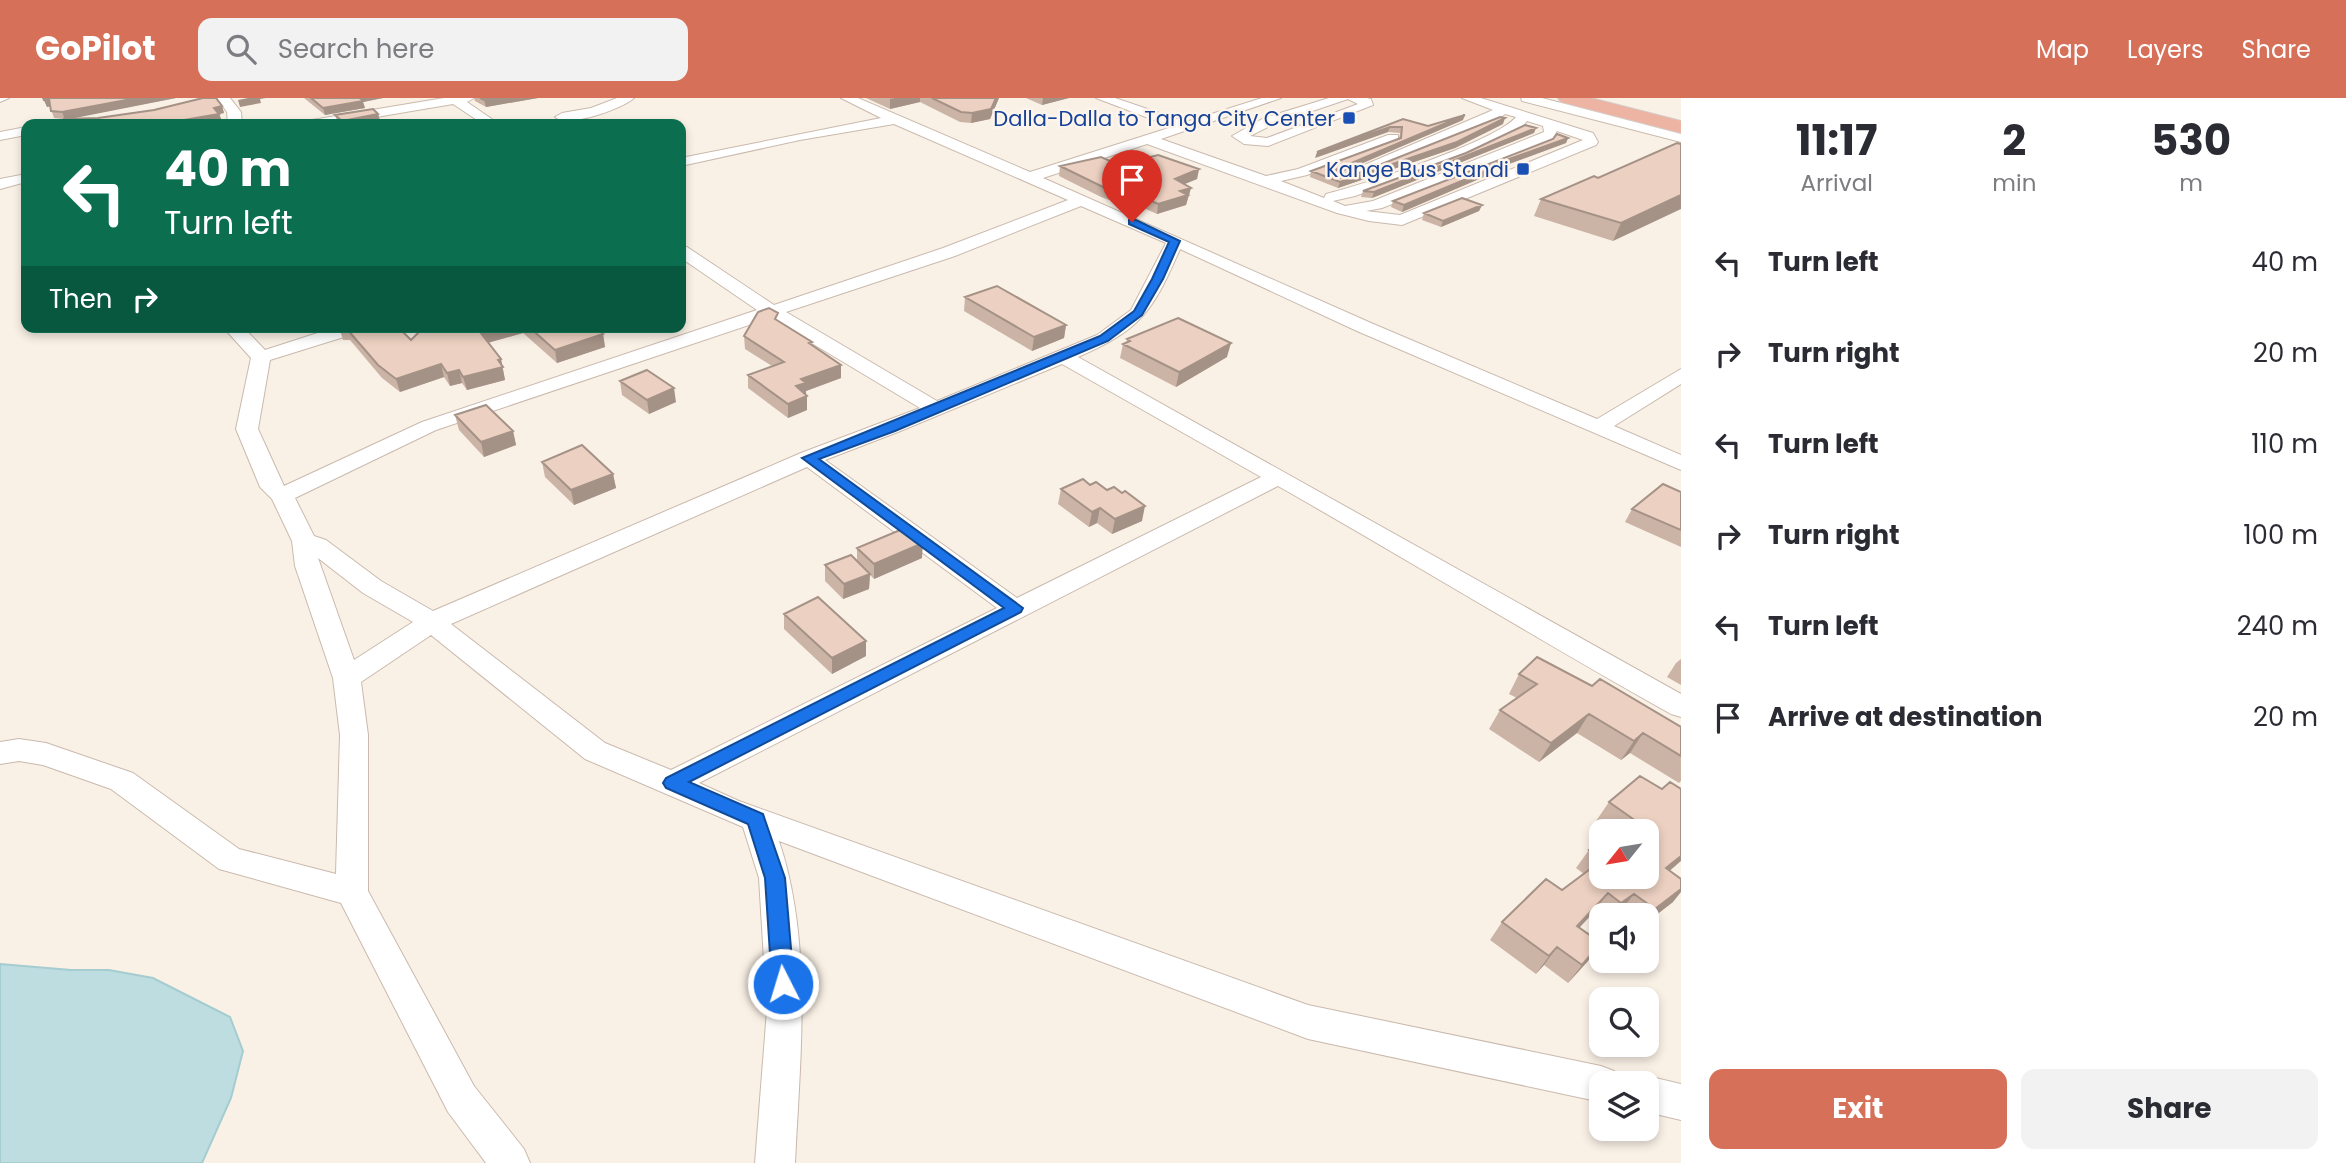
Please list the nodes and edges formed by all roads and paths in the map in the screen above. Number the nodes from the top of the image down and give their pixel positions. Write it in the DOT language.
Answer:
graph roads {
  1 [pos="223,98"];
  2 [pos="376,98"];
  3 [pos="628,98"];
  4 [pos="846,98"];
  5 [pos="1102,98"];
  6 [pos="1342,98"];
  7 [pos="1354,98"];
  8 [pos="1527,98"];
  9 [pos="1568,98"];
  10 [pos="462,99"];
  11 [pos="1272,99"];
  12 [pos="1468,103"];
  13 [pos="1503,109"];
  14 [pos="1302,110"];
  15 [pos="400,111"];
  16 [pos="1524,116"];
  17 [pos="562,117"];
  18 [pos="235,119"];
  19 [pos="346,119"];
  20 [pos="486,119"];
  21 [pos="897,119"];
  22 [pos="1549,124"];
  23 [pos="1183,126"];
  24 [pos="1681,127"];
  25 [pos="21,132"];
  26 [pos="1405,134"];
  27 [pos="0,136"];
  28 [pos="1144,138"];
  29 [pos="1681,138"];
  30 [pos="686,161"];
  31 [pos="1030,177"];
  32 [pos="21,179"];
  33 [pos="1262,181"];
  34 [pos="0,184"];
  35 [pos="1288,190"];
  36 [pos="1080,201"];
  37 [pos="1312,201"];
  38 [pos="1335,210"];
  39 [pos="1175,241"];
  40 [pos="686,254"];
  41 [pos="771,311"];
  42 [pos="238,333"];
  43 [pos="337,333"];
  44 [pos="1062,356"];
  45 [pos="261,357"];
  46 [pos="1681,375"];
  47 [pos="936,409"];
  48 [pos="1597,428"];
  49 [pos="809,458"];
  50 [pos="1681,463"];
  51 [pos="1276,478"];
  52 [pos="282,495"];
  53 [pos="304,541"];
  54 [pos="1015,608"];
  55 [pos="432,622"];
  56 [pos="347,678"];
  57 [pos="1681,707"];
  58 [pos="0,753"];
  59 [pos="672,783"];
  60 [pos="756,820"];
  61 [pos="352,892"];
  62 [pos="1589,1081"];
  63 [pos="1659,1097"];
  64 [pos="1681,1102"];
  65 [pos="510,1163"];
  66 [pos="775,1163"];
  1 -- 18 [label="street"];
  2 -- 15 [label="street"];
  3 -- 17 [label="street"];
  4 -- 21 [label="street"];
  5 -- 23 [label="street"];
  6 -- 14 [label="street"];
  7 -- 14 [label="street"];
  8 -- 29 [label="street"];
  9 -- 24 [label="highway"];
  10 -- 15 [label="street"];
  10 -- 20 [label="street"];
  11 -- 14 [label="street"];
  11 -- 23 [label="street"];
  12 -- 13 [label="street"];
  13 -- 16 [label="street"];
  13 -- 35 [label="street"];
  15 -- 19 [label="street"];
  16 -- 22 [label="street"];
  16 -- 37 [label="street"];
  21 -- 30 [label="street"];
  21 -- 31 [label="street"];
  22 -- 38 [label="street"];
  22 -- 38 [label="street"];
  23 -- 28 [label="street"];
  25 -- 27 [label="street"];
  26 -- 33 [label="street"];
  28 -- 31 [label="street"];
  28 -- 33 [label="street"];
  31 -- 36 [label="street"];
  32 -- 34 [label="street"];
  33 -- 35 [label="street"];
  35 -- 37 [label="street"];
  36 -- 39 [label="street"];
  36 -- 41 [label="street"];
  37 -- 38 [label="street"];
  39 -- 44 [label="street"];
  39 -- 48 [label="street"];
  40 -- 41 [label="street"];
  41 -- 47 [label="street"];
  41 -- 52 [label="street"];
  42 -- 45 [label="street"];
  43 -- 45 [label="street"];
  44 -- 47 [label="street"];
  44 -- 51 [label="street"];
  45 -- 52 [label="street"];
  46 -- 48 [label="street"];
  47 -- 49 [label="street"];
  48 -- 50 [label="street"];
  49 -- 54 [label="street"];
  49 -- 55 [label="street"];
  51 -- 54 [label="street"];
  51 -- 57 [label="street"];
  52 -- 53 [label="street"];
  53 -- 55 [label="street"];
  53 -- 56 [label="street"];
  54 -- 59 [label="street"];
  55 -- 56 [label="street"];
  55 -- 59 [label="street"];
  56 -- 61 [label="street"];
  58 -- 61 [label="street"];
  59 -- 60 [label="street"];
  60 -- 62 [label="street"];
  60 -- 66 [label="street"];
  61 -- 65 [label="street"];
  63 -- 64 [label="street"];
}
